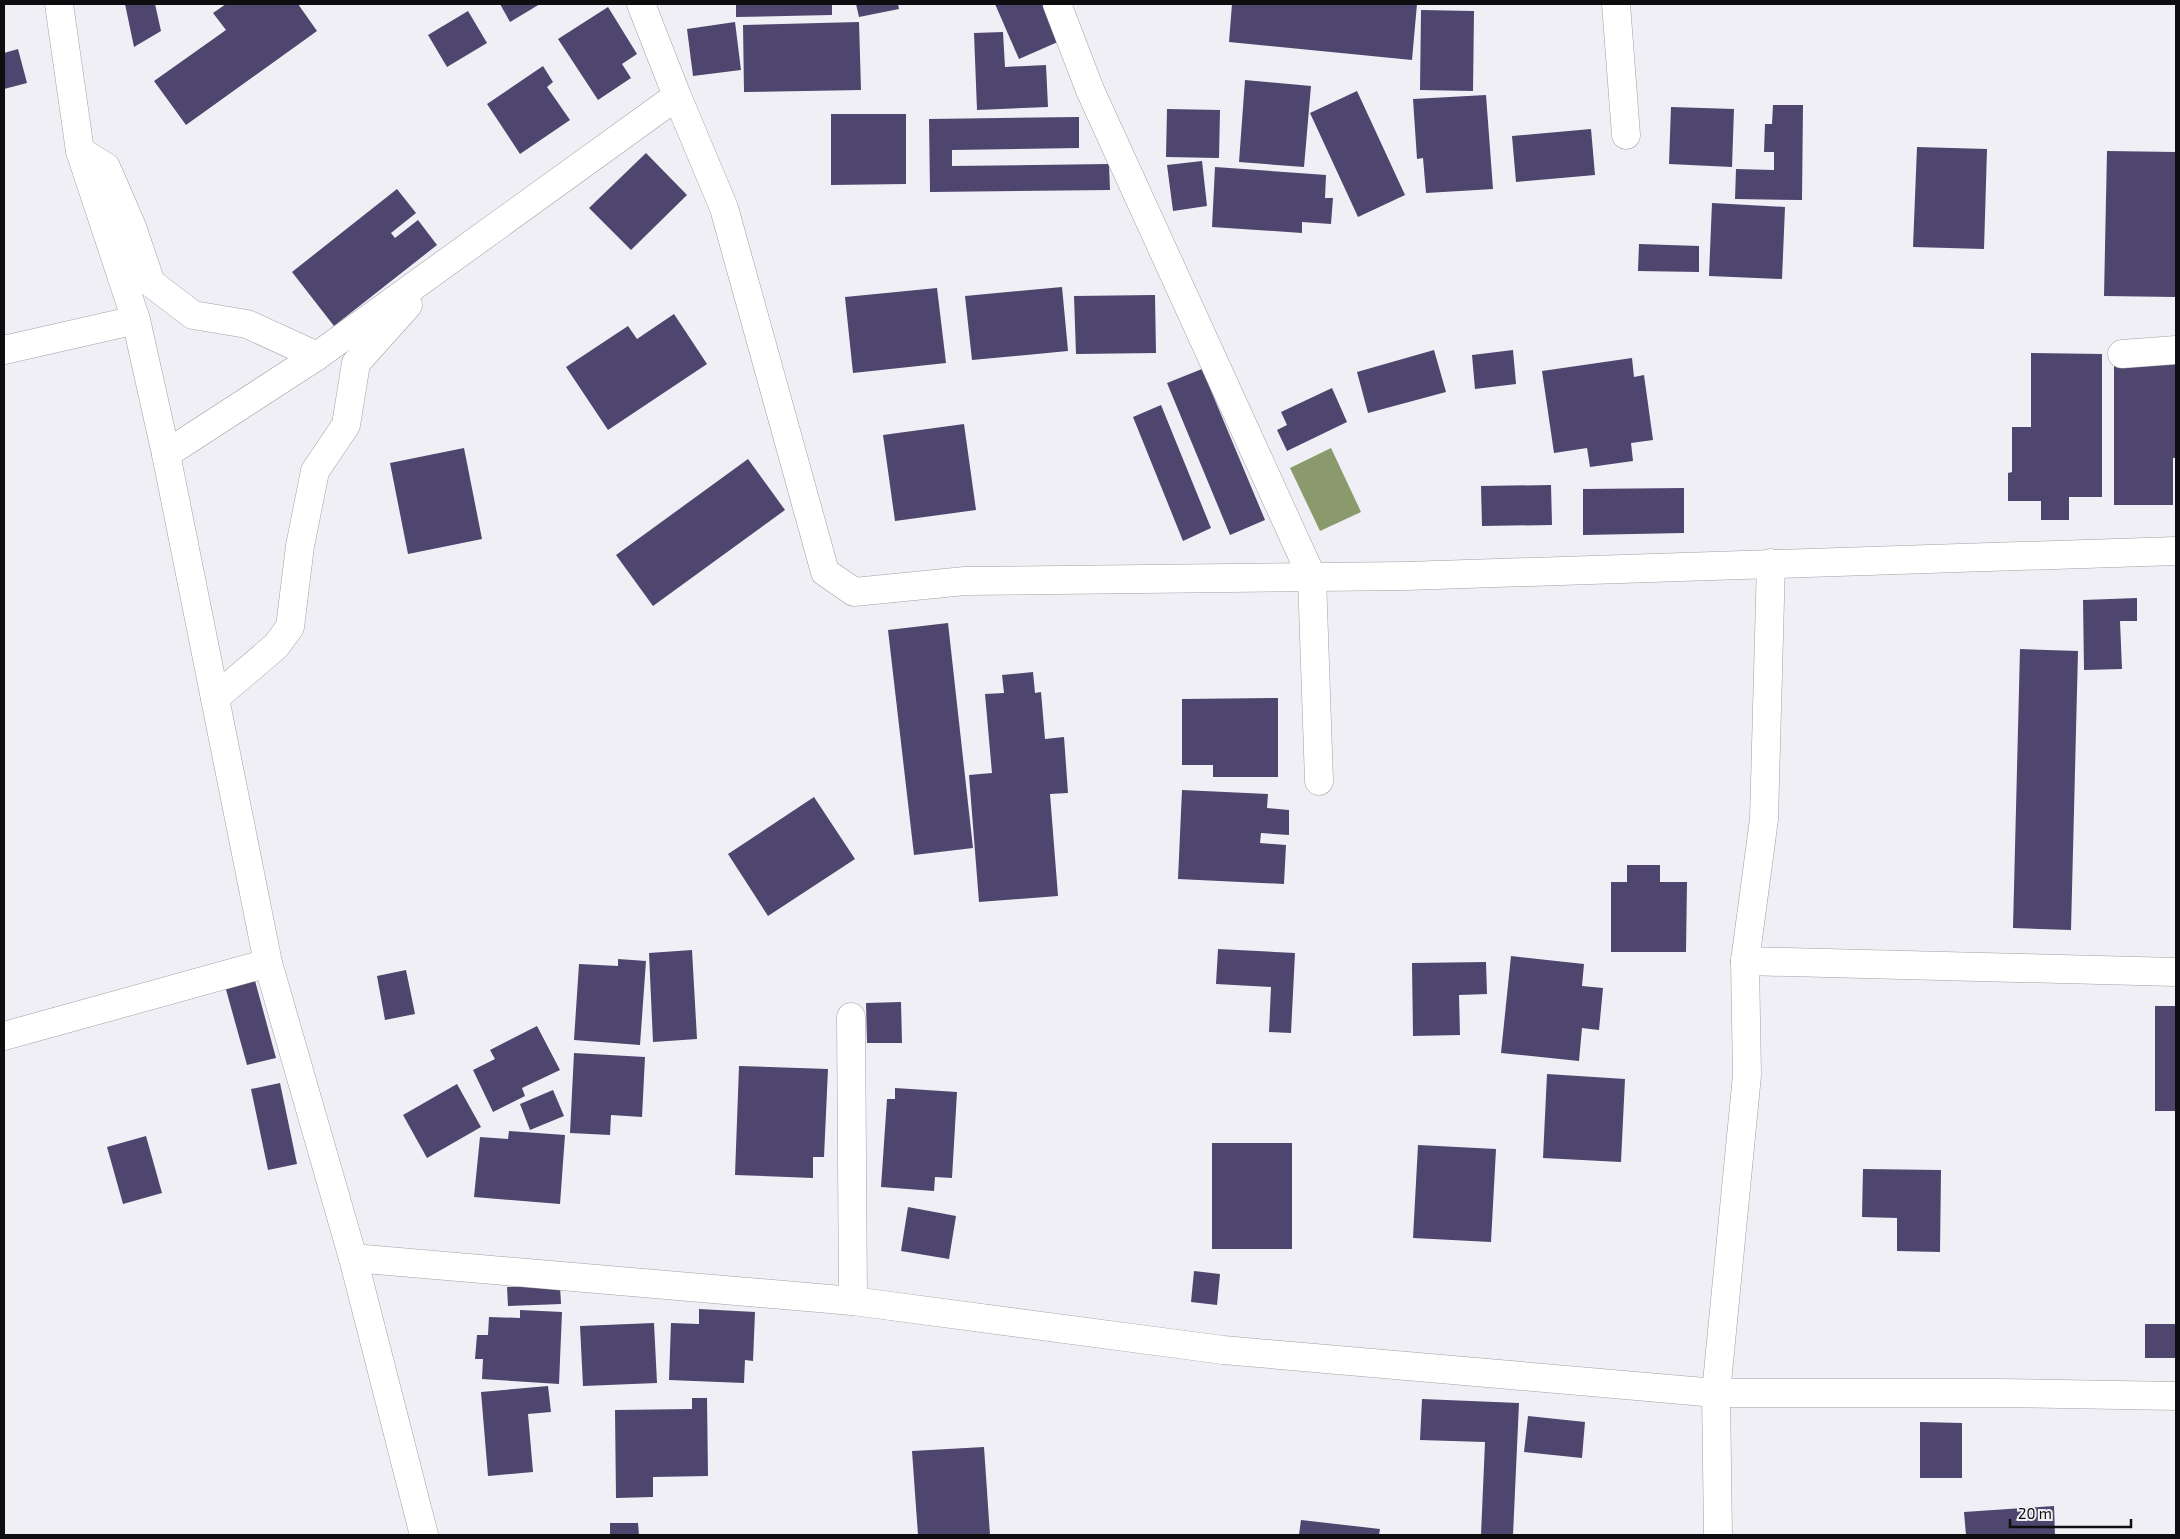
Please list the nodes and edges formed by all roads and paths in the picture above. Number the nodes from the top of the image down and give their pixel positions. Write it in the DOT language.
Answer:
graph roads {
  1 [pos="59,4"];
  2 [pos="642,4"];
  3 [pos="1057,4"];
  4 [pos="1616,4"];
  5 [pos="677,96"];
  6 [pos="1626,135"];
  7 [pos="80,151"];
  8 [pos="439,269"];
  9 [pos="136,320"];
  10 [pos="4,350"];
  11 [pos="2176,350"];
  12 [pos="2122,354"];
  13 [pos="317,356"];
  14 [pos="166,454"];
  15 [pos="2176,552"];
  16 [pos="1771,563"];
  17 [pos="1312,577"];
  18 [pos="215,698"];
  19 [pos="1319,781"];
  20 [pos="1745,962"];
  21 [pos="268,963"];
  22 [pos="2176,972"];
  23 [pos="851,1017"];
  24 [pos="4,1036"];
  25 [pos="353,1258"];
  26 [pos="853,1302"];
  27 [pos="1716,1393"];
  28 [pos="2176,1396"];
  29 [pos="424,1535"];
  30 [pos="1718,1535"];
  1 -- 7 [label="street"];
  2 -- 5 [label="street"];
  3 -- 17 [label="street"];
  4 -- 6 [label="street"];
  5 -- 8 [label="street"];
  5 -- 17 [label="street"];
  7 -- 9 [label="street"];
  7 -- 13 [label="street"];
  8 -- 13 [label="street"];
  8 -- 18 [label="street"];
  9 -- 10 [label="street"];
  9 -- 14 [label="street"];
  11 -- 12 [label="street"];
  13 -- 14 [label="street"];
  14 -- 18 [label="street"];
  15 -- 16 [label="street"];
  16 -- 17 [label="street"];
  16 -- 20 [label="street"];
  17 -- 19 [label="street"];
  18 -- 21 [label="street"];
  20 -- 22 [label="street"];
  20 -- 27 [label="street"];
  21 -- 24 [label="street"];
  21 -- 25 [label="street"];
  23 -- 26 [label="street"];
  25 -- 26 [label="street"];
  25 -- 29 [label="street"];
  26 -- 27 [label="street"];
  27 -- 28 [label="street"];
  27 -- 30 [label="street"];
}
